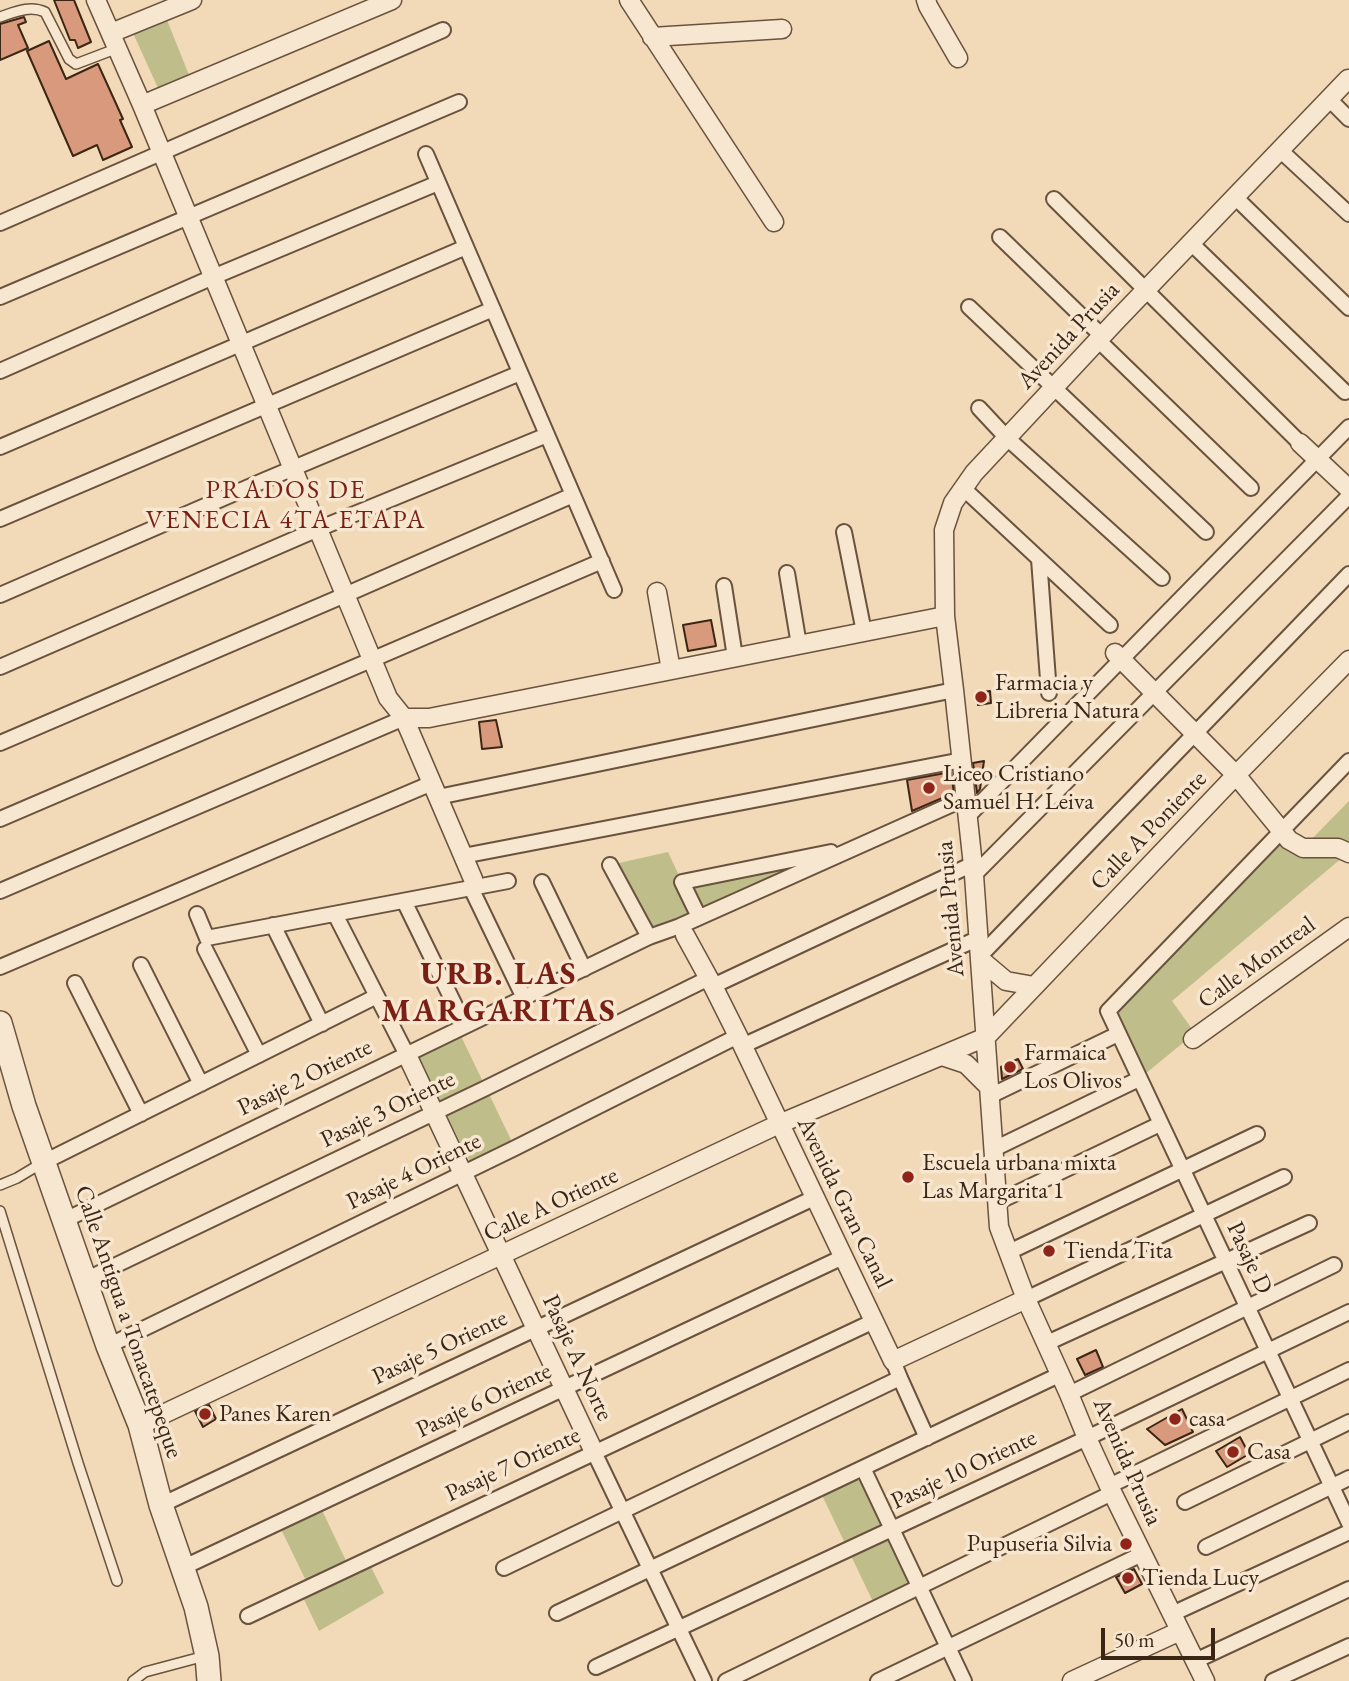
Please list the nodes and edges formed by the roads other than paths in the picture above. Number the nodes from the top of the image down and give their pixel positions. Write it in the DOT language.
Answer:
graph roads {
  1 [pos="96,0"];
  2 [pos="192,0"];
  3 [pos="392,0"];
  4 [pos="629,0"];
  5 [pos="926,0"];
  6 [pos="0,17"];
  7 [pos="782,29"];
  8 [pos="443,30"];
  9 [pos="119,36"];
  10 [pos="653,37"];
  11 [pos="958,58"];
  12 [pos="1348,79"];
  13 [pos="1329,99"];
  14 [pos="459,102"];
  15 [pos="142,105"];
  16 [pos="1349,119"];
  17 [pos="1280,150"];
  18 [pos="162,153"];
  19 [pos="426,153"];
  20 [pos="438,183"];
  21 [pos="1234,197"];
  22 [pos="1054,199"];
  23 [pos="1349,214"];
  24 [pos="188,217"];
  25 [pos="774,222"];
  26 [pos="0,223"];
  27 [pos="1000,237"];
  28 [pos="1191,243"];
  29 [pos="466,247"];
  30 [pos="213,277"];
  31 [pos="1146,290"];
  32 [pos="0,297"];
  33 [pos="969,307"];
  34 [pos="1349,307"];
  35 [pos="493,310"];
  36 [pos="1100,338"];
  37 [pos="241,343"];
  38 [pos="0,371"];
  39 [pos="520,373"];
  40 [pos="1054,387"];
  41 [pos="1345,392"];
  42 [pos="266,405"];
  43 [pos="979,408"];
  44 [pos="1349,427"];
  45 [pos="547,435"];
  46 [pos="1007,438"];
  47 [pos="1300,443"];
  48 [pos="0,447"];
  49 [pos="1318,459"];
  50 [pos="293,469"];
  51 [pos="963,488"];
  52 [pos="1251,488"];
  53 [pos="1349,489"];
  54 [pos="573,495"];
  55 [pos="1349,496"];
  56 [pos="0,519"];
  57 [pos="318,529"];
  58 [pos="844,532"];
  59 [pos="1206,532"];
  60 [pos="1040,559"];
  61 [pos="602,561"];
  62 [pos="787,573"];
  63 [pos="1349,574"];
  64 [pos="1162,579"];
  65 [pos="724,586"];
  66 [pos="614,590"];
  67 [pos="657,592"];
  68 [pos="0,596"];
  69 [pos="345,596"];
  70 [pos="945,616"];
  71 [pos="1110,625"];
  72 [pos="864,632"];
  73 [pos="799,645"];
  74 [pos="1118,656"];
  75 [pos="735,657"];
  76 [pos="371,659"];
  77 [pos="1349,660"];
  78 [pos="0,667"];
  79 [pos="671,670"];
  80 [pos="954,690"];
  81 [pos="1154,692"];
  82 [pos="1049,693"];
  83 [pos="404,718"];
  84 [pos="1195,733"];
  85 [pos="0,743"];
  86 [pos="962,760"];
  87 [pos="1349,761"];
  88 [pos="1236,775"];
  89 [pos="435,790"];
  90 [pos="966,798"];
  91 [pos="968,816"];
  92 [pos="0,819"];
  93 [pos="1282,831"];
  94 [pos="857,846"];
  95 [pos="1349,853"];
  96 [pos="463,856"];
  97 [pos="610,864"];
  98 [pos="973,870"];
  99 [pos="508,881"];
  100 [pos="542,881"];
  101 [pos="472,883"];
  102 [pos="0,891"];
  103 [pos="404,901"];
  104 [pos="197,914"];
  105 [pos="335,914"];
  106 [pos="699,917"];
  107 [pos="273,925"];
  108 [pos="1349,927"];
  109 [pos="683,931"];
  110 [pos="649,937"];
  111 [pos="205,949"];
  112 [pos="980,951"];
  113 [pos="141,965"];
  114 [pos="0,967"];
  115 [pos="584,969"];
  116 [pos="711,982"];
  117 [pos="75,983"];
  118 [pos="1034,986"];
  119 [pos="377,996"];
  120 [pos="524,998"];
  121 [pos="0,1023"];
  122 [pos="322,1024"];
  123 [pos="465,1026"];
  124 [pos="1118,1034"];
  125 [pos="986,1037"];
  126 [pos="1193,1039"];
  127 [pos="740,1041"];
  128 [pos="259,1055"];
  129 [pos="407,1055"];
  130 [pos="942,1056"];
  131 [pos="1139,1079"];
  132 [pos="201,1084"];
  133 [pos="990,1092"];
  134 [pos="434,1112"];
  135 [pos="141,1114"];
  136 [pos="779,1124"];
  137 [pos="1160,1124"];
  138 [pos="1257,1134"];
  139 [pos="994,1149"];
  140 [pos="44,1162"];
  141 [pos="1182,1170"];
  142 [pos="463,1173"];
  143 [pos="1284,1177"];
  144 [pos="0,1185"];
  145 [pos="816,1196"];
  146 [pos="998,1202"];
  147 [pos="0,1211"];
  148 [pos="1204,1215"];
  149 [pos="65,1220"];
  150 [pos="1309,1223"];
  151 [pos="1009,1252"];
  152 [pos="502,1255"];
  153 [pos="844,1257"];
  154 [pos="1226,1262"];
  155 [pos="1334,1265"];
  156 [pos="85,1280"];
  157 [pos="1026,1299"];
  158 [pos="1247,1307"];
  159 [pos="1349,1312"];
  160 [pos="874,1321"];
  161 [pos="536,1328"];
  162 [pos="1047,1343"];
  163 [pos="108,1346"];
  164 [pos="1268,1351"];
  165 [pos="896,1369"];
  166 [pos="1349,1370"];
  167 [pos="1061,1374"];
  168 [pos="564,1389"];
  169 [pos="1069,1394"];
  170 [pos="1290,1398"];
  171 [pos="1349,1422"];
  172 [pos="140,1425"];
  173 [pos="927,1438"];
  174 [pos="1087,1438"];
  175 [pos="1310,1441"];
  176 [pos="594,1452"];
  177 [pos="863,1468"];
  178 [pos="1349,1478"];
  179 [pos="1332,1486"];
  180 [pos="1110,1490"];
  181 [pos="1185,1502"];
  182 [pos="161,1505"];
  183 [pos="623,1512"];
  184 [pos="1349,1523"];
  185 [pos="891,1529"];
  186 [pos="1349,1532"];
  187 [pos="1206,1547"];
  188 [pos="1142,1554"];
  189 [pos="182,1568"];
  190 [pos="504,1568"];
  191 [pos="650,1569"];
  192 [pos="117,1581"];
  193 [pos="919,1587"];
  194 [pos="1349,1589"];
  195 [pos="557,1612"];
  196 [pos="1172,1614"];
  197 [pos="248,1616"];
  198 [pos="679,1628"];
  199 [pos="1180,1631"];
  200 [pos="1349,1646"];
  201 [pos="948,1647"];
  202 [pos="207,1656"];
  203 [pos="1195,1661"];
  204 [pos="596,1667"];
  205 [pos="133,1681"];
  206 [pos="209,1681"];
  207 [pos="704,1681"];
  208 [pos="726,1681"];
  209 [pos="878,1681"];
  210 [pos="964,1681"];
  211 [pos="1072,1681"];
  212 [pos="1205,1681"];
  213 [pos="1273,1681"];
  1 -- 9 [label="street"];
  2 -- 9 [label="street"];
  3 -- 15 [label="street"];
  4 -- 10 [label="street"];
  5 -- 11 [label="street"];
  6 -- 9 [label="lane"];
  7 -- 10 [label="street"];
  8 -- 18 [label="street"];
  9 -- 15 [label="street"];
  10 -- 25 [label="street"];
  12 -- 13 [label="street, Avenida Prusia"];
  13 -- 16 [label="street"];
  13 -- 17 [label="street, Avenida Prusia"];
  14 -- 24 [label="street"];
  15 -- 18 [label="street"];
  17 -- 21 [label="street, Avenida Prusia"];
  17 -- 23 [label="street"];
  18 -- 24 [label="street"];
  18 -- 26 [label="street"];
  19 -- 20 [label="street"];
  20 -- 29 [label="street"];
  20 -- 30 [label="street"];
  21 -- 28 [label="street, Avenida Prusia"];
  21 -- 34 [label="street"];
  22 -- 31 [label="street"];
  24 -- 30 [label="street"];
  24 -- 32 [label="street"];
  27 -- 36 [label="street"];
  28 -- 31 [label="street, Avenida Prusia"];
  28 -- 41 [label="street"];
  29 -- 35 [label="street"];
  29 -- 37 [label="street"];
  30 -- 37 [label="street"];
  30 -- 38 [label="street"];
  31 -- 36 [label="street, Avenida Prusia"];
  31 -- 47 [label="street"];
  33 -- 40 [label="street"];
  35 -- 39 [label="street"];
  35 -- 42 [label="street"];
  36 -- 40 [label="street, Avenida Prusia"];
  36 -- 52 [label="street"];
  37 -- 42 [label="street"];
  37 -- 48 [label="street"];
  39 -- 45 [label="street"];
  39 -- 50 [label="street"];
  40 -- 46 [label="street, Avenida Prusia"];
  40 -- 59 [label="street"];
  42 -- 50 [label="street"];
  42 -- 56 [label="street"];
  43 -- 46 [label="street"];
  44 -- 49 [label="street"];
  45 -- 54 [label="street"];
  45 -- 57 [label="street"];
  46 -- 51 [label="street, Avenida Prusia"];
  46 -- 64 [label="street"];
  47 -- 49 [label="street"];
  49 -- 53 [label="street"];
  49 -- 74 [label="street"];
  50 -- 57 [label="street"];
  50 -- 68 [label="street"];
  51 -- 60 [label="street"];
  51 -- 70 [label="street, Avenida Prusia"];
  54 -- 61 [label="street"];
  54 -- 69 [label="street"];
  55 -- 81 [label="street"];
  57 -- 69 [label="street"];
  57 -- 78 [label="street"];
  58 -- 72 [label="street"];
  60 -- 71 [label="street"];
  60 -- 82 [label="street"];
  61 -- 66 [label="street"];
  61 -- 76 [label="street"];
  62 -- 73 [label="street"];
  63 -- 84 [label="street"];
  65 -- 75 [label="street"];
  67 -- 79 [label="street"];
  69 -- 76 [label="street"];
  69 -- 85 [label="street"];
  70 -- 72 [label="street"];
  70 -- 80 [label="street, Avenida Prusia"];
  72 -- 73 [label="street"];
  73 -- 75 [label="street"];
  74 -- 81 [label="street"];
  74 -- 91 [label="street"];
  75 -- 79 [label="street"];
  76 -- 83 [label="street"];
  76 -- 92 [label="street"];
  77 -- 88 [label="street, Calle A Poniente"];
  79 -- 83 [label="street"];
  80 -- 86 [label="street, Avenida Prusia"];
  80 -- 89 [label="street"];
  81 -- 84 [label="street"];
  81 -- 98 [label="street"];
  83 -- 89 [label="street"];
  83 -- 102 [label="street"];
  84 -- 88 [label="street"];
  84 -- 112 [label="street"];
  86 -- 90 [label="street, Avenida Prusia"];
  86 -- 96 [label="street"];
  87 -- 93 [label="street"];
  88 -- 93 [label="street"];
  88 -- 118 [label="street, Calle A Poniente"];
  89 -- 96 [label="street"];
  89 -- 114 [label="street"];
  90 -- 91 [label="street, Avenida Prusia"];
  90 -- 94 [label="street, Pasaje 2 Oriente"];
  91 -- 98 [label="street, Avenida Prusia"];
  93 -- 95 [label="street"];
  93 -- 124 [label="street, Pasaje D"];
  94 -- 106 [label="street, Pasaje 2 Oriente"];
  94 -- 106 [label="street"];
  96 -- 101 [label="street"];
  97 -- 110 [label="street"];
  98 -- 112 [label="street, Avenida Prusia"];
  98 -- 116 [label="street, Pasaje 3 Oriente"];
  99 -- 101 [label="street"];
  100 -- 115 [label="street"];
  101 -- 103 [label="street"];
  101 -- 120 [label="street"];
  103 -- 105 [label="street"];
  103 -- 123 [label="street"];
  104 -- 107 [label="street"];
  105 -- 107 [label="street"];
  105 -- 119 [label="street"];
  106 -- 109 [label="street, Pasaje 2 Oriente"];
  107 -- 122 [label="street"];
  108 -- 126 [label="street, Calle Montreal"];
  109 -- 110 [label="street, Pasaje 2 Oriente"];
  109 -- 116 [label="street, Avenida Gran Canal"];
  110 -- 115 [label="street, Pasaje 2 Oriente"];
  111 -- 128 [label="street"];
  112 -- 118 [label="street"];
  112 -- 125 [label="street, Avenida Prusia"];
  112 -- 127 [label="street, Pasaje 4 Oriente"];
  113 -- 132 [label="street"];
  115 -- 120 [label="street, Pasaje 2 Oriente"];
  116 -- 127 [label="street, Avenida Gran Canal"];
  116 -- 134 [label="street, Pasaje 3 Oriente"];
  117 -- 135 [label="street"];
  118 -- 125 [label="street, Calle A Poniente"];
  119 -- 122 [label="street"];
  119 -- 129 [label="street"];
  120 -- 123 [label="street, Pasaje 2 Oriente"];
  121 -- 140 [label="street, Calle Antigua a Tonacatepeque"];
  122 -- 128 [label="street"];
  123 -- 129 [label="street, Pasaje 2 Oriente"];
  124 -- 131 [label="street, Pasaje D"];
  124 -- 133 [label="street"];
  125 -- 130 [label="street, Calle A Oriente"];
  125 -- 133 [label="street, Avenida Prusia"];
  127 -- 136 [label="street, Avenida Gran Canal"];
  127 -- 142 [label="street, Pasaje 4 Oriente"];
  128 -- 132 [label="street"];
  129 -- 134 [label="street, Pasaje A Norte"];
  129 -- 149 [label="street, Pasaje 2 Oriente"];
  130 -- 133 [label="street"];
  130 -- 136 [label="street, Calle A Oriente"];
  131 -- 137 [label="street, Pasaje D"];
  131 -- 139 [label="street"];
  132 -- 135 [label="street"];
  133 -- 139 [label="street, Avenida Prusia"];
  134 -- 142 [label="street, Pasaje A Norte"];
  134 -- 156 [label="street, Pasaje 3 Oriente"];
  135 -- 140 [label="street"];
  136 -- 145 [label="street, Avenida Gran Canal"];
  136 -- 152 [label="street, Calle A Oriente"];
  137 -- 141 [label="street, Pasaje D"];
  137 -- 146 [label="street"];
  138 -- 141 [label="street"];
  139 -- 146 [label="street, Avenida Prusia"];
  140 -- 144 [label="lane"];
  140 -- 149 [label="street, Calle Antigua a Tonacatepeque"];
  141 -- 148 [label="street, Pasaje D"];
  141 -- 151 [label="street"];
  142 -- 152 [label="street, Pasaje A Norte"];
  142 -- 163 [label="street, Pasaje 4 Oriente"];
  143 -- 148 [label="street"];
  145 -- 153 [label="street, Avenida Gran Canal"];
  145 -- 161 [label="street, Pasaje 5 Oriente"];
  146 -- 151 [label="street, Avenida Prusia"];
  147 -- 192 [label="lane"];
  148 -- 154 [label="street, Pasaje D"];
  148 -- 157 [label="street"];
  149 -- 156 [label="street, Calle Antigua a Tonacatepeque"];
  150 -- 154 [label="street"];
  151 -- 157 [label="street, Avenida Prusia"];
  152 -- 161 [label="street, Pasaje A Norte"];
  152 -- 172 [label="street, Calle A Oriente"];
  153 -- 160 [label="street, Avenida Gran Canal"];
  153 -- 168 [label="street, Pasaje 6 Oriente"];
  154 -- 158 [label="street, Pasaje D"];
  154 -- 162 [label="street"];
  155 -- 158 [label="street"];
  156 -- 163 [label="street, Calle Antigua a Tonacatepeque"];
  157 -- 162 [label="street, Avenida Prusia"];
  157 -- 165 [label="street"];
  158 -- 164 [label="street, Pasaje D"];
  158 -- 169 [label="street"];
  159 -- 164 [label="street, Pasaje 10 Oriente"];
  160 -- 165 [label="street, Avenida Gran Canal"];
  160 -- 176 [label="street, Pasaje 7 Oriente"];
  161 -- 168 [label="street, Pasaje A Norte"];
  161 -- 182 [label="street, Pasaje 5 Oriente"];
  162 -- 167 [label="street, Avenida Prusia"];
  163 -- 172 [label="street, Calle Antigua a Tonacatepeque"];
  164 -- 170 [label="street, Pasaje D"];
  164 -- 174 [label="street, Pasaje 10 Oriente"];
  165 -- 173 [label="street"];
  165 -- 183 [label="street"];
  166 -- 170 [label="street"];
  167 -- 169 [label="street, Avenida Prusia"];
  167 -- 173 [label="street"];
  168 -- 176 [label="street, Pasaje A Norte"];
  168 -- 189 [label="street, Pasaje 6 Oriente"];
  169 -- 174 [label="street, Avenida Prusia"];
  170 -- 175 [label="street, Pasaje D"];
  170 -- 180 [label="street"];
  171 -- 175 [label="street"];
  172 -- 182 [label="street, Calle Antigua a Tonacatepeque"];
  173 -- 177 [label="street"];
  174 -- 180 [label="street, Avenida Prusia"];
  174 -- 185 [label="street, Pasaje 10 Oriente"];
  175 -- 179 [label="street, Pasaje D"];
  175 -- 181 [label="street"];
  176 -- 183 [label="street, Pasaje A Norte"];
  176 -- 197 [label="street, Pasaje 7 Oriente"];
  177 -- 185 [label="street"];
  177 -- 191 [label="street"];
  178 -- 179 [label="street"];
  179 -- 184 [label="street, Pasaje D"];
  179 -- 187 [label="street"];
  180 -- 188 [label="street, Avenida Prusia"];
  180 -- 193 [label="street"];
  182 -- 189 [label="street, Calle Antigua a Tonacatepeque"];
  183 -- 190 [label="street"];
  183 -- 191 [label="street, Pasaje A Norte"];
  185 -- 193 [label="street"];
  185 -- 198 [label="street, Pasaje 10 Oriente"];
  186 -- 196 [label="street"];
  188 -- 196 [label="street, Avenida Prusia"];
  188 -- 201 [label="street"];
  189 -- 202 [label="street, Calle Antigua a Tonacatepeque"];
  191 -- 195 [label="street"];
  191 -- 198 [label="street, Pasaje A Norte"];
  193 -- 201 [label="street"];
  193 -- 208 [label="street"];
  194 -- 203 [label="street"];
  196 -- 199 [label="street, Avenida Prusia"];
  198 -- 204 [label="street, Pasaje 10 Oriente"];
  198 -- 207 [label="street, Pasaje A Norte"];
  199 -- 203 [label="street, Avenida Prusia"];
  199 -- 211 [label="street"];
  200 -- 213 [label="street"];
  201 -- 209 [label="street"];
  201 -- 210 [label="street"];
  202 -- 205 [label="lane"];
  202 -- 206 [label="street, Calle Antigua a Tonacatepeque"];
  203 -- 212 [label="street, Avenida Prusia"];
}
